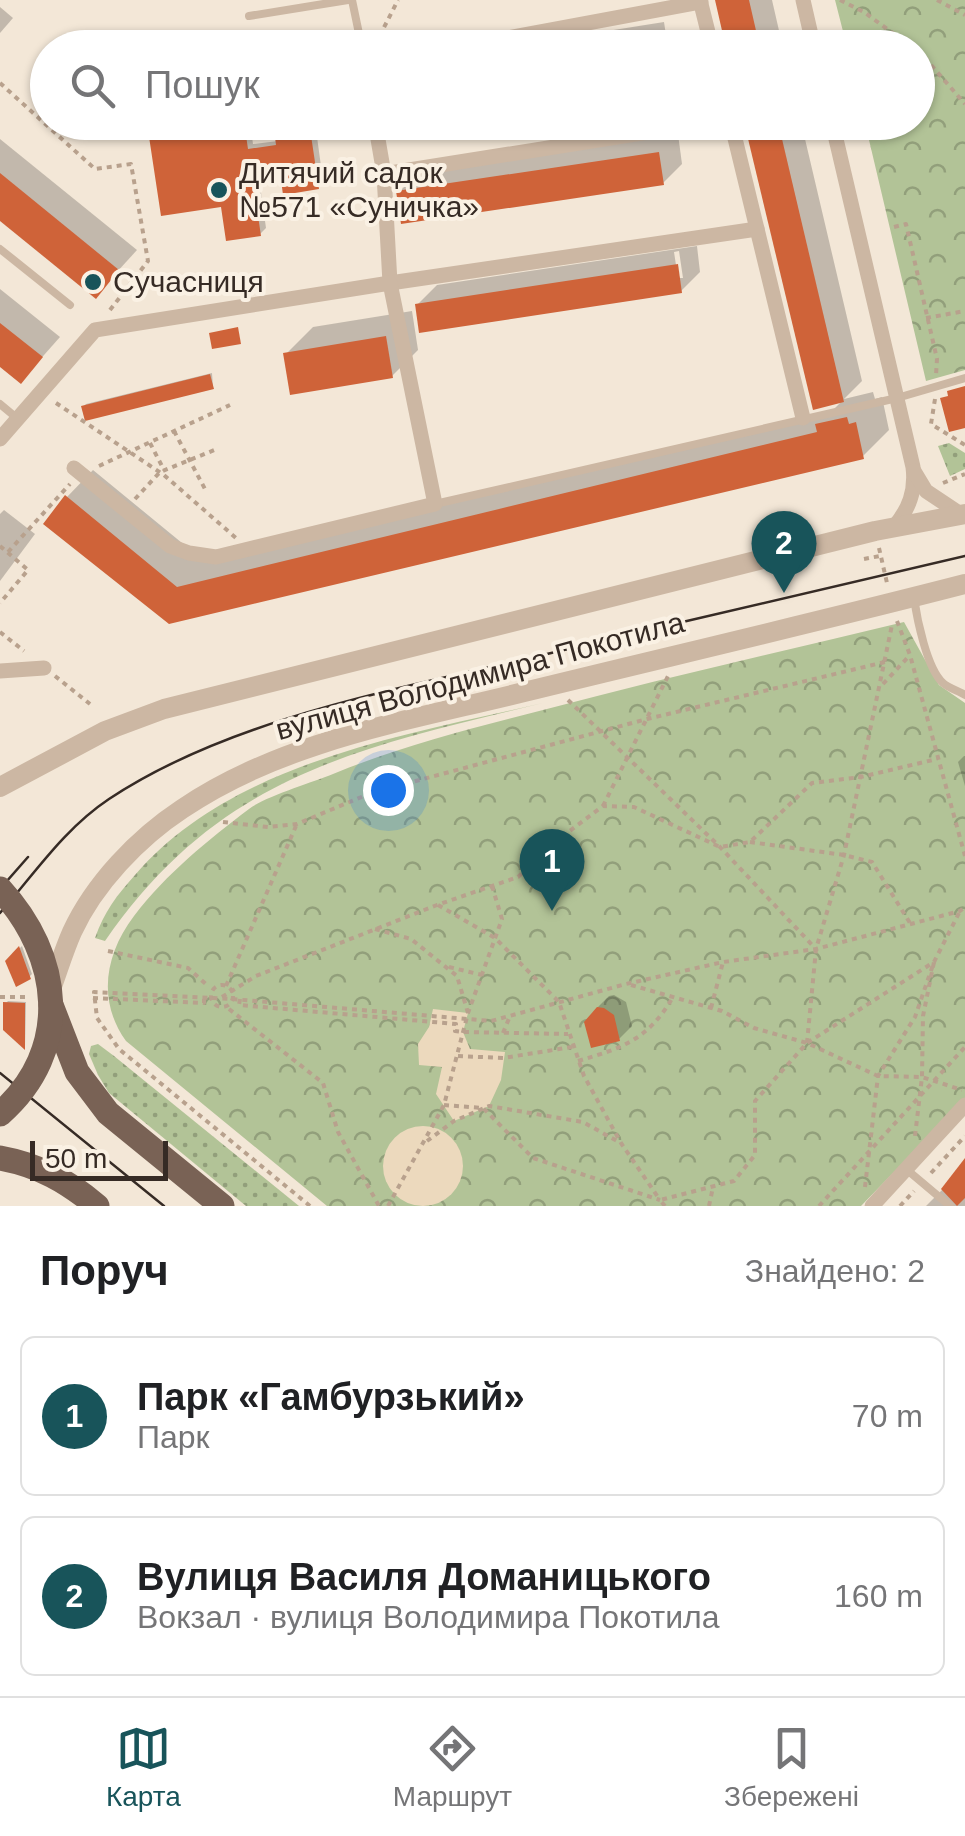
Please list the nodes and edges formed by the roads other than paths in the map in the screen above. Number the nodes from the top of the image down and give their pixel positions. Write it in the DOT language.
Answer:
graph roads {
  1 [pos="350,0"];
  2 [pos="802,0"];
  3 [pos="701,1"];
  4 [pos="250,16"];
  5 [pos="358,30"];
  6 [pos="549,30"];
  7 [pos="708,30"];
  8 [pos="810,30"];
  9 [pos="378,140"];
  10 [pos="598,140"];
  11 [pos="735,140"];
  12 [pos="836,140"];
  13 [pos="384,174"];
  14 [pos="756,229"];
  15 [pos="0,249"];
  16 [pos="390,284"];
  17 [pos="70,305"];
  18 [pos="965,378"];
  19 [pos="896,398"];
  20 [pos="0,404"];
  21 [pos="803,418"];
  22 [pos="18,419"];
  23 [pos="0,439"];
  24 [pos="913,467"];
  25 [pos="77,471"];
  26 [pos="435,504"];
  27 [pos="963,515"];
  28 [pos="884,529"];
  29 [pos="965,584"];
  30 [pos="914,597"];
  31 [pos="44,668"];
  32 [pos="0,671"];
  33 [pos="965,695"];
  34 [pos="0,787"];
  35 [pos="0,890"];
  36 [pos="43,997"];
  37 [pos="965,1106"];
  38 [pos="0,1114"];
  39 [pos="0,1158"];
  40 [pos="906,1169"];
  41 [pos="89,1199"];
  42 [pos="868,1204"];
  43 [pos="222,1206"];
  44 [pos="950,1206"];
  1 -- 4 [label="lane"];
  1 -- 5 [label="lane"];
  2 -- 8 [label="street"];
  3 -- 6 [label="street"];
  3 -- 7 [label="street"];
  9 -- 13 [label="street"];
  10 -- 13 [label="street"];
  11 -- 14 [label="street"];
  12 -- 19 [label="street"];
  13 -- 16 [label="street"];
  14 -- 16 [label="street"];
  14 -- 21 [label="street"];
  15 -- 17 [label="lane"];
  16 -- 22 [label="street"];
  16 -- 26 [label="street"];
  18 -- 19 [label="lane"];
  19 -- 21 [label="lane"];
  19 -- 24 [label="street"];
  20 -- 22 [label="lane"];
  21 -- 26 [label="lane"];
  22 -- 23 [label="street"];
  24 -- 27 [label="street"];
  24 -- 28 [label="street"];
  25 -- 26 [label="street"];
  27 -- 28 [label="street, вулиця Володимира Покотила"];
  28 -- 34 [label="street, вулиця Володимира Покотила"];
  29 -- 30 [label="street, вулиця Володимира Покотила"];
  30 -- 33 [label="lane"];
  30 -- 36 [label="street, вулиця Володимира Покотила"];
  31 -- 32 [label="street"];
  35 -- 36 [label="main road, bridge"];
  36 -- 38 [label="main road, bridge"];
  36 -- 43 [label="main road"];
  37 -- 40 [label="street"];
  39 -- 41 [label="main road"];
  40 -- 42 [label="street"];
  40 -- 44 [label="lane"];
}
